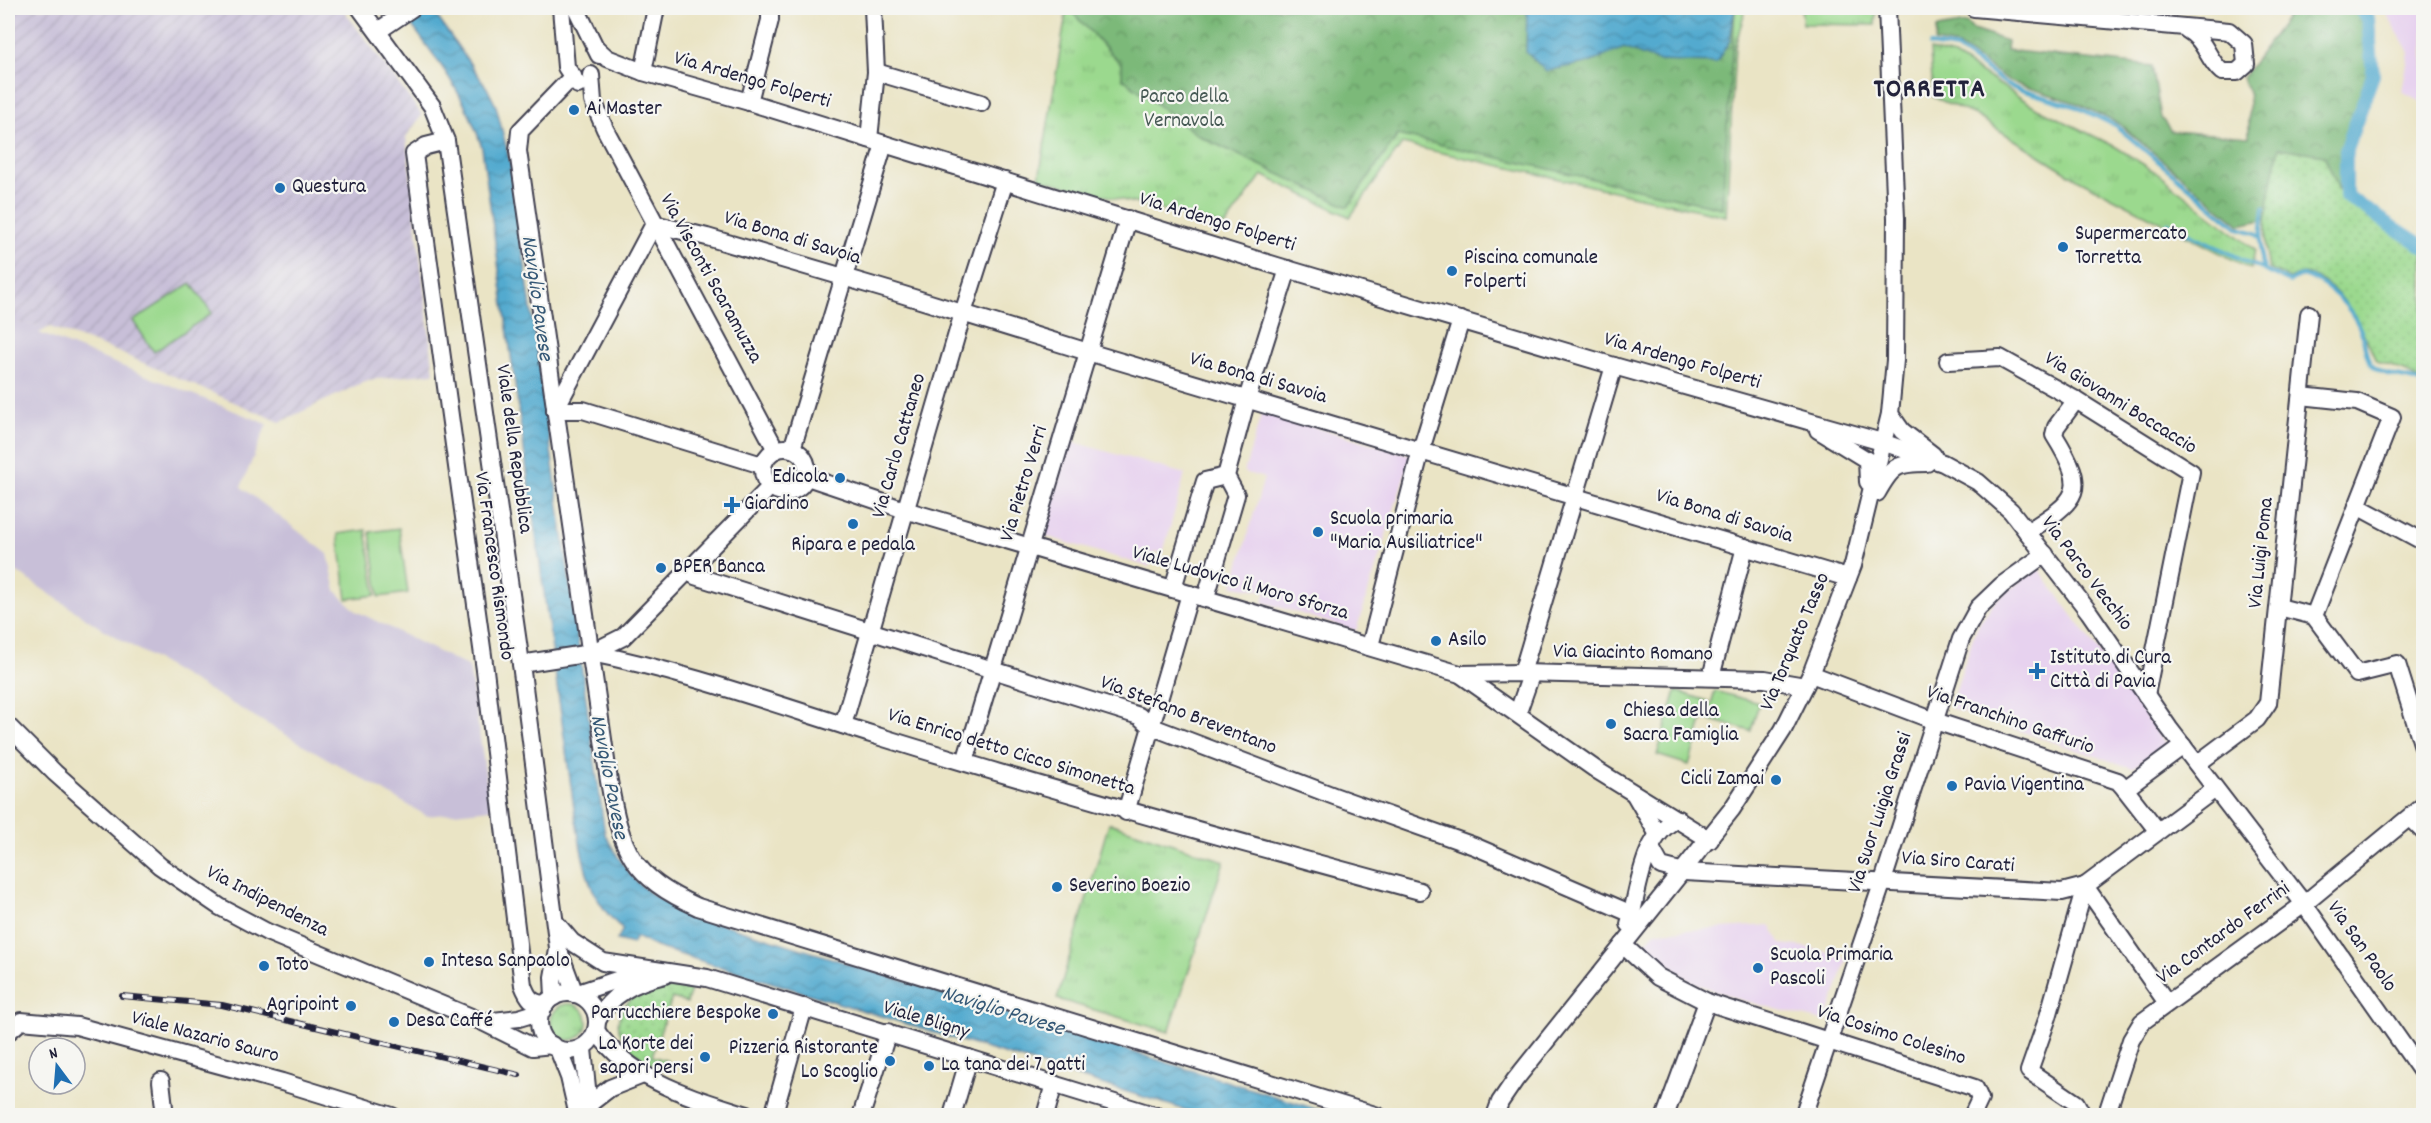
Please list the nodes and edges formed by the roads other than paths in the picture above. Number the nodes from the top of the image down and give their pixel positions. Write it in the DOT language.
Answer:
graph roads {
  1 [pos="360,8"];
  2 [pos="412,8"];
  3 [pos="561,8"];
  4 [pos="576,8"];
  5 [pos="656,8"];
  6 [pos="770,8"];
  7 [pos="873,8"];
  8 [pos="1887,8"];
  9 [pos="1974,8"];
  10 [pos="2186,28"];
  11 [pos="2224,30"];
  12 [pos="378,31"];
  13 [pos="595,48"];
  14 [pos="2212,58"];
  15 [pos="621,65"];
  16 [pos="643,72"];
  17 [pos="876,72"];
  18 [pos="584,74"];
  19 [pos="749,102"];
  20 [pos="981,103"];
  21 [pos="446,141"];
  22 [pos="877,141"];
  23 [pos="1005,181"];
  24 [pos="1128,219"];
  25 [pos="654,224"];
  26 [pos="1288,269"];
  27 [pos="845,279"];
  28 [pos="963,313"];
  29 [pos="2309,314"];
  30 [pos="1461,320"];
  31 [pos="1088,352"];
  32 [pos="1948,361"];
  33 [pos="1614,366"];
  34 [pos="2301,396"];
  35 [pos="1247,399"];
  36 [pos="2076,400"];
  37 [pos="555,410"];
  38 [pos="1890,414"];
  39 [pos="1801,420"];
  40 [pos="1882,442"];
  41 [pos="784,449"];
  42 [pos="1421,450"];
  43 [pos="1943,463"];
  44 [pos="762,465"];
  45 [pos="1226,476"];
  46 [pos="807,477"];
  47 [pos="770,486"];
  48 [pos="1575,496"];
  49 [pos="2356,506"];
  50 [pos="1868,509"];
  51 [pos="905,510"];
  52 [pos="2027,532"];
  53 [pos="2424,542"];
  54 [pos="1030,546"];
  55 [pos="1745,547"];
  56 [pos="2045,554"];
  57 [pos="689,568"];
  58 [pos="1848,578"];
  59 [pos="1173,588"];
  60 [pos="1198,596"];
  61 [pos="2278,607"];
  62 [pos="2314,616"];
  63 [pos="868,630"];
  64 [pos="1370,646"];
  65 [pos="586,653"];
  66 [pos="521,664"];
  67 [pos="993,671"];
  68 [pos="1460,674"];
  69 [pos="1526,674"];
  70 [pos="1711,677"];
  71 [pos="1808,680"];
  72 [pos="2146,695"];
  73 [pos="1518,712"];
  74 [pos="1935,721"];
  75 [pos="843,724"];
  76 [pos="8,726"];
  77 [pos="1150,726"];
  78 [pos="2183,747"];
  79 [pos="2424,750"];
  80 [pos="966,762"];
  81 [pos="2197,764"];
  82 [pos="2125,789"];
  83 [pos="2215,789"];
  84 [pos="1633,792"];
  85 [pos="2424,805"];
  86 [pos="1126,812"];
  87 [pos="2410,818"];
  88 [pos="1678,819"];
  89 [pos="2157,830"];
  90 [pos="2424,832"];
  91 [pos="1710,840"];
  92 [pos="1654,841"];
  93 [pos="1684,872"];
  94 [pos="1883,880"];
  95 [pos="2085,885"];
  96 [pos="1420,891"];
  97 [pos="2304,904"];
  98 [pos="1632,914"];
  99 [pos="555,922"];
  100 [pos="1623,945"];
  101 [pos="558,948"];
  102 [pos="647,970"];
  103 [pos="681,972"];
  104 [pos="575,994"];
  105 [pos="1707,1002"];
  106 [pos="2167,1003"];
  107 [pos="547,1004"];
  108 [pos="804,1007"];
  109 [pos="483,1022"];
  110 [pos="597,1026"];
  111 [pos="8,1032"];
  112 [pos="888,1032"];
  113 [pos="1828,1039"];
  114 [pos="555,1047"];
  115 [pos="583,1049"];
  116 [pos="969,1058"];
  117 [pos="643,1075"];
  118 [pos="2424,1075"];
  119 [pos="161,1081"];
  120 [pos="1054,1084"];
  121 [pos="581,1111"];
  122 [pos="1136,1112"];
  123 [pos="165,1116"];
  124 [pos="392,1116"];
  125 [pos="750,1116"];
  126 [pos="773,1116"];
  127 [pos="861,1116"];
  128 [pos="952,1116"];
  129 [pos="1045,1116"];
  130 [pos="1157,1116"];
  131 [pos="1378,1116"];
  132 [pos="1495,1116"];
  133 [pos="1665,1116"];
  134 [pos="1803,1116"];
  135 [pos="1972,1116"];
  136 [pos="2083,1116"];
  137 [pos="2106,1116"];
  1 -- 12 [label="street, Viale della Repubblica"];
  2 -- 12 [label="street"];
  3 -- 18 [label="street"];
  4 -- 13 [label="street"];
  5 -- 16 [label="street"];
  6 -- 19 [label="street"];
  7 -- 17 [label="street"];
  8 -- 38 [label="street, Via Torquato Tasso"];
  9 -- 10 [label="street"];
  10 -- 11 [label="street"];
  10 -- 14 [label="street"];
  11 -- 14 [label="street"];
  11 -- 14 [label="street"];
  12 -- 21 [label="street, Viale della Repubblica"];
  13 -- 15 [label="street, Via Ardengo Folperti"];
  13 -- 18 [label="street"];
  15 -- 16 [label="street, Via Ardengo Folperti"];
  15 -- 18 [label="street, Via Ardengo Folperti"];
  16 -- 19 [label="street, Via Ardengo Folperti"];
  17 -- 20 [label="street"];
  17 -- 22 [label="street"];
  18 -- 25 [label="street, Via Visconti Scaramuzza"];
  18 -- 37 [label="street"];
  19 -- 22 [label="street, Via Ardengo Folperti"];
  21 -- 66 [label="street, Viale della Repubblica"];
  21 -- 107 [label="street, Via Francesco Rismondo"];
  22 -- 23 [label="street, Via Ardengo Folperti"];
  22 -- 27 [label="street"];
  23 -- 24 [label="street, Via Ardengo Folperti"];
  23 -- 28 [label="street, Via Carlo Cattaneo"];
  24 -- 26 [label="street, Via Ardengo Folperti"];
  24 -- 31 [label="street, Via Pietro Verri"];
  25 -- 27 [label="street, Via Bona di Savoia"];
  25 -- 37 [label="street"];
  25 -- 41 [label="street, Via Visconti Scaramuzza"];
  26 -- 30 [label="street, Via Ardengo Folperti"];
  26 -- 35 [label="street"];
  27 -- 28 [label="street, Via Bona di Savoia"];
  27 -- 41 [label="street"];
  28 -- 31 [label="street, Via Bona di Savoia"];
  28 -- 51 [label="street, Via Carlo Cattaneo"];
  29 -- 34 [label="street, Via Luigi Poma"];
  30 -- 33 [label="street, Via Ardengo Folperti"];
  30 -- 42 [label="street"];
  31 -- 35 [label="street, Via Bona di Savoia"];
  31 -- 54 [label="street, Via Pietro Verri"];
  32 -- 36 [label="street, Via Giovanni Boccaccio"];
  33 -- 39 [label="street, Via Ardengo Folperti"];
  33 -- 48 [label="street"];
  34 -- 49 [label="street"];
  34 -- 61 [label="street, Via Luigi Poma"];
  35 -- 42 [label="street, Via Bona di Savoia"];
  35 -- 45 [label="street"];
  36 -- 52 [label="street"];
  36 -- 72 [label="street, Via Giovanni Boccaccio"];
  37 -- 44 [label="street"];
  37 -- 65 [label="street"];
  38 -- 40 [label="street, Via Torquato Tasso"];
  38 -- 43 [label="street, Via Parco Vecchio"];
  39 -- 40 [label="street, Via Ardengo Folperti"];
  39 -- 50 [label="street, Via Ardengo Folperti"];
  40 -- 43 [label="street, Via Parco Vecchio"];
  40 -- 50 [label="street, Via Torquato Tasso"];
  41 -- 44 [label="street"];
  41 -- 46 [label="street"];
  42 -- 48 [label="street, Via Bona di Savoia"];
  42 -- 64 [label="street"];
  43 -- 50 [label="street, Via Torquato Tasso"];
  43 -- 52 [label="street, Via Parco Vecchio"];
  44 -- 47 [label="street"];
  45 -- 59 [label="street"];
  45 -- 60 [label="street"];
  46 -- 47 [label="street"];
  46 -- 51 [label="street, Viale Ludovico il Moro Sforza"];
  47 -- 57 [label="street"];
  48 -- 55 [label="street, Via Bona di Savoia"];
  48 -- 69 [label="street"];
  49 -- 53 [label="street"];
  49 -- 62 [label="street"];
  50 -- 58 [label="street, Via Torquato Tasso"];
  51 -- 54 [label="street, Viale Ludovico il Moro Sforza"];
  51 -- 63 [label="street, Via Carlo Cattaneo"];
  52 -- 56 [label="street, Via Parco Vecchio"];
  54 -- 59 [label="street, Viale Ludovico il Moro Sforza"];
  54 -- 67 [label="street, Via Pietro Verri"];
  55 -- 58 [label="street, Via Bona di Savoia"];
  55 -- 70 [label="street"];
  56 -- 72 [label="street, Via Parco Vecchio"];
  56 -- 74 [label="street, Via Suor Luigia Grassi"];
  57 -- 63 [label="street, Via Stefano Breventano"];
  57 -- 65 [label="street"];
  58 -- 71 [label="street, Via Torquato Tasso"];
  59 -- 60 [label="street, Viale Ludovico il Moro Sforza"];
  60 -- 64 [label="street, Viale Ludovico il Moro Sforza"];
  60 -- 77 [label="street"];
  61 -- 62 [label="street"];
  61 -- 81 [label="street, Via Luigi Poma"];
  62 -- 79 [label="street"];
  63 -- 67 [label="street, Via Stefano Breventano"];
  63 -- 75 [label="street, Via Carlo Cattaneo"];
  64 -- 68 [label="street, Viale Ludovico il Moro Sforza"];
  65 -- 66 [label="street"];
  65 -- 75 [label="street, Via Enrico detto Cicco Simonetta"];
  65 -- 131 [label="street"];
  66 -- 99 [label="street, Viale della Repubblica"];
  67 -- 77 [label="street, Via Stefano Breventano"];
  67 -- 80 [label="street, Via Pietro Verri"];
  68 -- 69 [label="street, Via Giacinto Romano"];
  68 -- 73 [label="street, Viale Ludovico il Moro Sforza"];
  69 -- 70 [label="street, Via Giacinto Romano"];
  69 -- 73 [label="street"];
  70 -- 71 [label="street, Via Giacinto Romano"];
  71 -- 74 [label="street, Via Franchino Gaffurio"];
  71 -- 91 [label="street, Via Torquato Tasso"];
  72 -- 78 [label="street, Via Parco Vecchio"];
  73 -- 84 [label="street, Viale Ludovico il Moro Sforza"];
  74 -- 82 [label="street, Via Franchino Gaffurio"];
  74 -- 94 [label="street, Via Suor Luigia Grassi"];
  75 -- 80 [label="street, Via Enrico detto Cicco Simonetta"];
  76 -- 109 [label="street, Via Indipendenza"];
  77 -- 86 [label="street"];
  77 -- 98 [label="street, Via Stefano Breventano"];
  78 -- 81 [label="street, Via Parco Vecchio"];
  78 -- 82 [label="street"];
  80 -- 86 [label="street, Via Enrico detto Cicco Simonetta"];
  81 -- 83 [label="street, Via Parco Vecchio"];
  82 -- 89 [label="street"];
  83 -- 89 [label="street"];
  83 -- 97 [label="street, Via Parco Vecchio"];
  84 -- 88 [label="street, Viale Ludovico il Moro Sforza"];
  84 -- 92 [label="street, Viale Ludovico il Moro Sforza"];
  85 -- 87 [label="street, Via Contardo Ferrini"];
  86 -- 96 [label="street, Via Enrico detto Cicco Simonetta"];
  87 -- 90 [label="street"];
  87 -- 97 [label="street, Via Contardo Ferrini"];
  88 -- 91 [label="street, Viale Ludovico il Moro Sforza"];
  88 -- 92 [label="street"];
  89 -- 95 [label="street"];
  91 -- 93 [label="street, Via Torquato Tasso"];
  92 -- 93 [label="street"];
  92 -- 98 [label="street, Via Torquato Tasso"];
  93 -- 94 [label="street, Via Siro Carati"];
  93 -- 100 [label="street, Via Torquato Tasso"];
  94 -- 95 [label="street, Via Siro Carati"];
  94 -- 113 [label="street, Via Suor Luigia Grassi"];
  95 -- 106 [label="street"];
  95 -- 136 [label="street"];
  97 -- 106 [label="street, Via Contardo Ferrini"];
  97 -- 118 [label="street, Via San Paolo"];
  98 -- 100 [label="street, Via Torquato Tasso"];
  99 -- 101 [label="street, Viale della Repubblica"];
  99 -- 102 [label="street, Viale Bligny"];
  100 -- 105 [label="street, Via Cosimo Colesino"];
  100 -- 132 [label="street, Via Torquato Tasso"];
  101 -- 104 [label="street"];
  101 -- 107 [label="street"];
  102 -- 103 [label="street, Viale Bligny"];
  102 -- 104 [label="street, Viale Bligny"];
  103 -- 108 [label="street, Viale Bligny"];
  103 -- 110 [label="street, Viale Bligny"];
  104 -- 107 [label="street"];
  104 -- 110 [label="street"];
  105 -- 113 [label="street, Via Cosimo Colesino"];
  105 -- 133 [label="street"];
  106 -- 137 [label="street, Via Contardo Ferrini"];
  107 -- 109 [label="street, Via Indipendenza"];
  107 -- 114 [label="street"];
  108 -- 112 [label="street, Viale Bligny"];
  108 -- 126 [label="street"];
  109 -- 114 [label="street, Via Indipendenza"];
  110 -- 115 [label="street"];
  110 -- 117 [label="street"];
  111 -- 124 [label="street, Viale Nazario Sauro"];
  112 -- 116 [label="street, Viale Bligny"];
  112 -- 127 [label="street"];
  113 -- 134 [label="street, Via Suor Luigia Grassi"];
  113 -- 135 [label="street, Via Cosimo Colesino"];
  114 -- 115 [label="street"];
  114 -- 121 [label="street"];
  115 -- 121 [label="street"];
  116 -- 120 [label="street, Viale Bligny"];
  116 -- 128 [label="street"];
  117 -- 121 [label="street"];
  117 -- 125 [label="street"];
  119 -- 123 [label="street"];
  120 -- 122 [label="street, Viale Bligny"];
  120 -- 129 [label="street"];
  122 -- 130 [label="street, Viale Bligny"];
}
